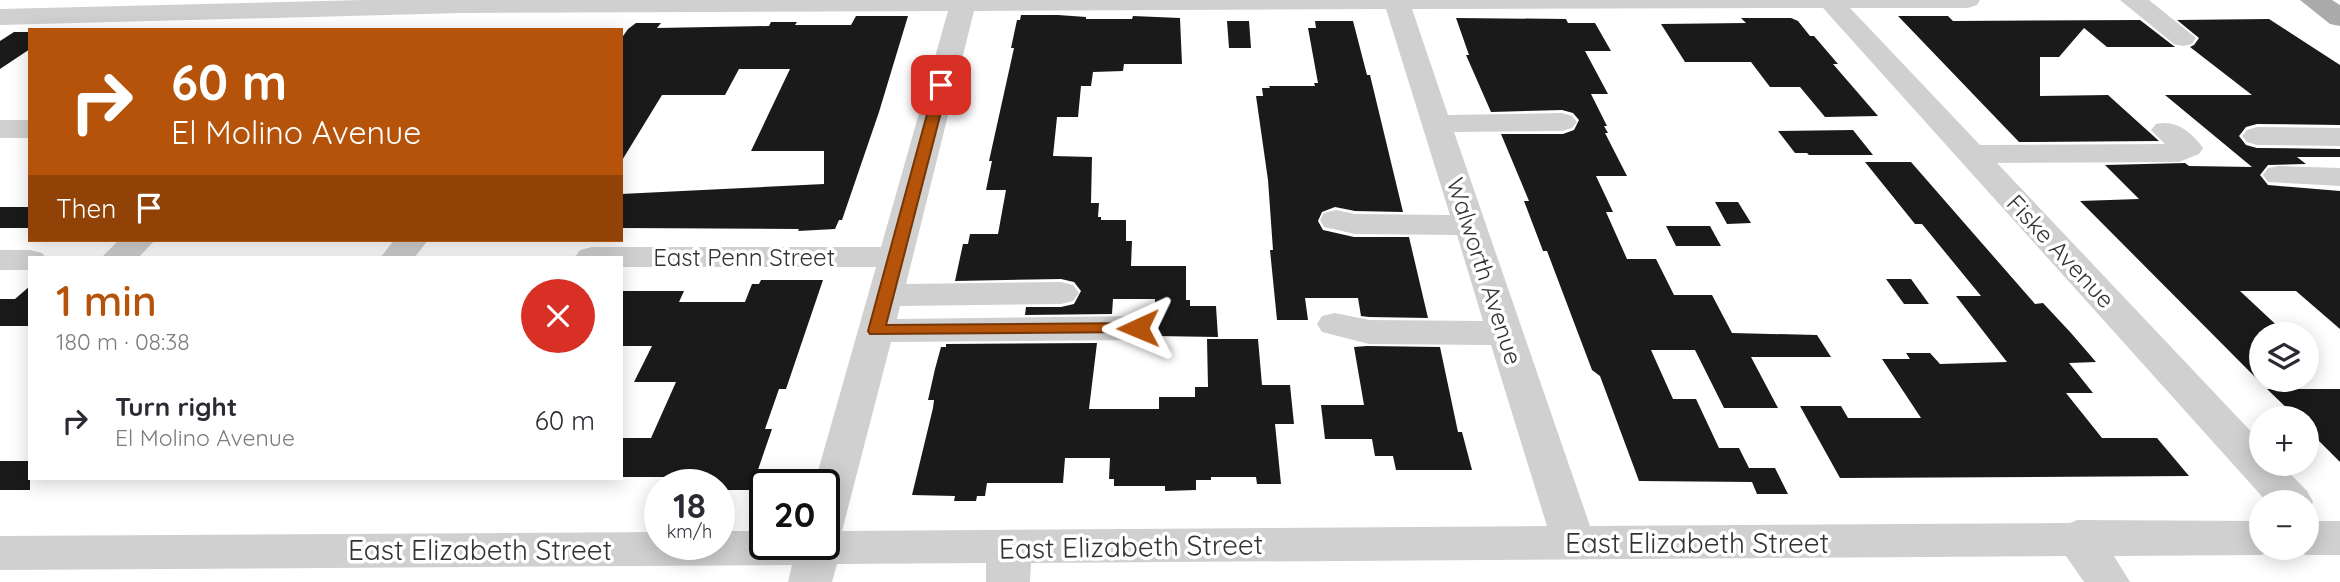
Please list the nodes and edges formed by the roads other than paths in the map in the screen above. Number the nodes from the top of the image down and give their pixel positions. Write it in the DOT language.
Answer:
graph roads {
  1 [pos="1829,0"];
  2 [pos="1968,0"];
  3 [pos="2133,0"];
  4 [pos="2314,0"];
  5 [pos="1259,1"];
  6 [pos="1396,1"];
  7 [pos="594,2"];
  8 [pos="963,2"];
  9 [pos="0,17"];
  10 [pos="2340,18"];
  11 [pos="574,28"];
  12 [pos="2182,37"];
  13 [pos="1562,122"];
  14 [pos="2334,123"];
  15 [pos="1436,124"];
  16 [pos="0,129"];
  17 [pos="28,129"];
  18 [pos="2166,130"];
  19 [pos="2257,135"];
  20 [pos="1970,153"];
  21 [pos="2279,175"];
  22 [pos="2340,177"];
  23 [pos="1336,219"];
  24 [pos="1470,225"];
  25 [pos="136,242"];
  26 [pos="409,242"];
  27 [pos="120,256"];
  28 [pos="399,256"];
  29 [pos="623,257"];
  30 [pos="895,257"];
  31 [pos="0,260"];
  32 [pos="28,260"];
  33 [pos="1061,293"];
  34 [pos="886,295"];
  35 [pos="1335,324"];
  36 [pos="1138,328"];
  37 [pos="876,331"];
  38 [pos="1506,333"];
  39 [pos="839,469"];
  40 [pos="2281,490"];
  41 [pos="2077,537"];
  42 [pos="2249,538"];
  43 [pos="1574,542"];
  44 [pos="749,549"];
  45 [pos="840,551"];
  46 [pos="0,553"];
  47 [pos="1009,565"];
  48 [pos="2108,582"];
  1 -- 2 [label="street"];
  1 -- 6 [label="street"];
  1 -- 20 [label="street, Fiske Avenue"];
  3 -- 12 [label="street"];
  4 -- 10 [label="main road"];
  5 -- 6 [label="street"];
  5 -- 8 [label="street"];
  6 -- 15 [label="street, Walworth Avenue"];
  7 -- 8 [label="street"];
  7 -- 9 [label="street"];
  7 -- 11 [label="street"];
  8 -- 30 [label="street"];
  13 -- 15 [label="street"];
  14 -- 19 [label="street"];
  15 -- 24 [label="street, Walworth Avenue"];
  16 -- 17 [label="street"];
  18 -- 20 [label="street"];
  20 -- 40 [label="street, Fiske Avenue"];
  21 -- 22 [label="street"];
  23 -- 24 [label="street"];
  24 -- 38 [label="street, Walworth Avenue"];
  25 -- 27 [label="street"];
  26 -- 28 [label="street"];
  29 -- 30 [label="street, East Penn Street"];
  30 -- 34 [label="street"];
  31 -- 32 [label="street"];
  33 -- 34 [label="street"];
  34 -- 37 [label="street"];
  35 -- 38 [label="street"];
  36 -- 37 [label="street"];
  37 -- 39 [label="street"];
  38 -- 43 [label="street, Walworth Avenue"];
  41 -- 42 [label="street, East Elizabeth Street"];
  41 -- 43 [label="street, East Elizabeth Street"];
  41 -- 48 [label="street"];
  43 -- 47 [label="street, East Elizabeth Street"];
  44 -- 46 [label="street, East Elizabeth Street"];
  45 -- 47 [label="street, East Elizabeth Street"];
}
